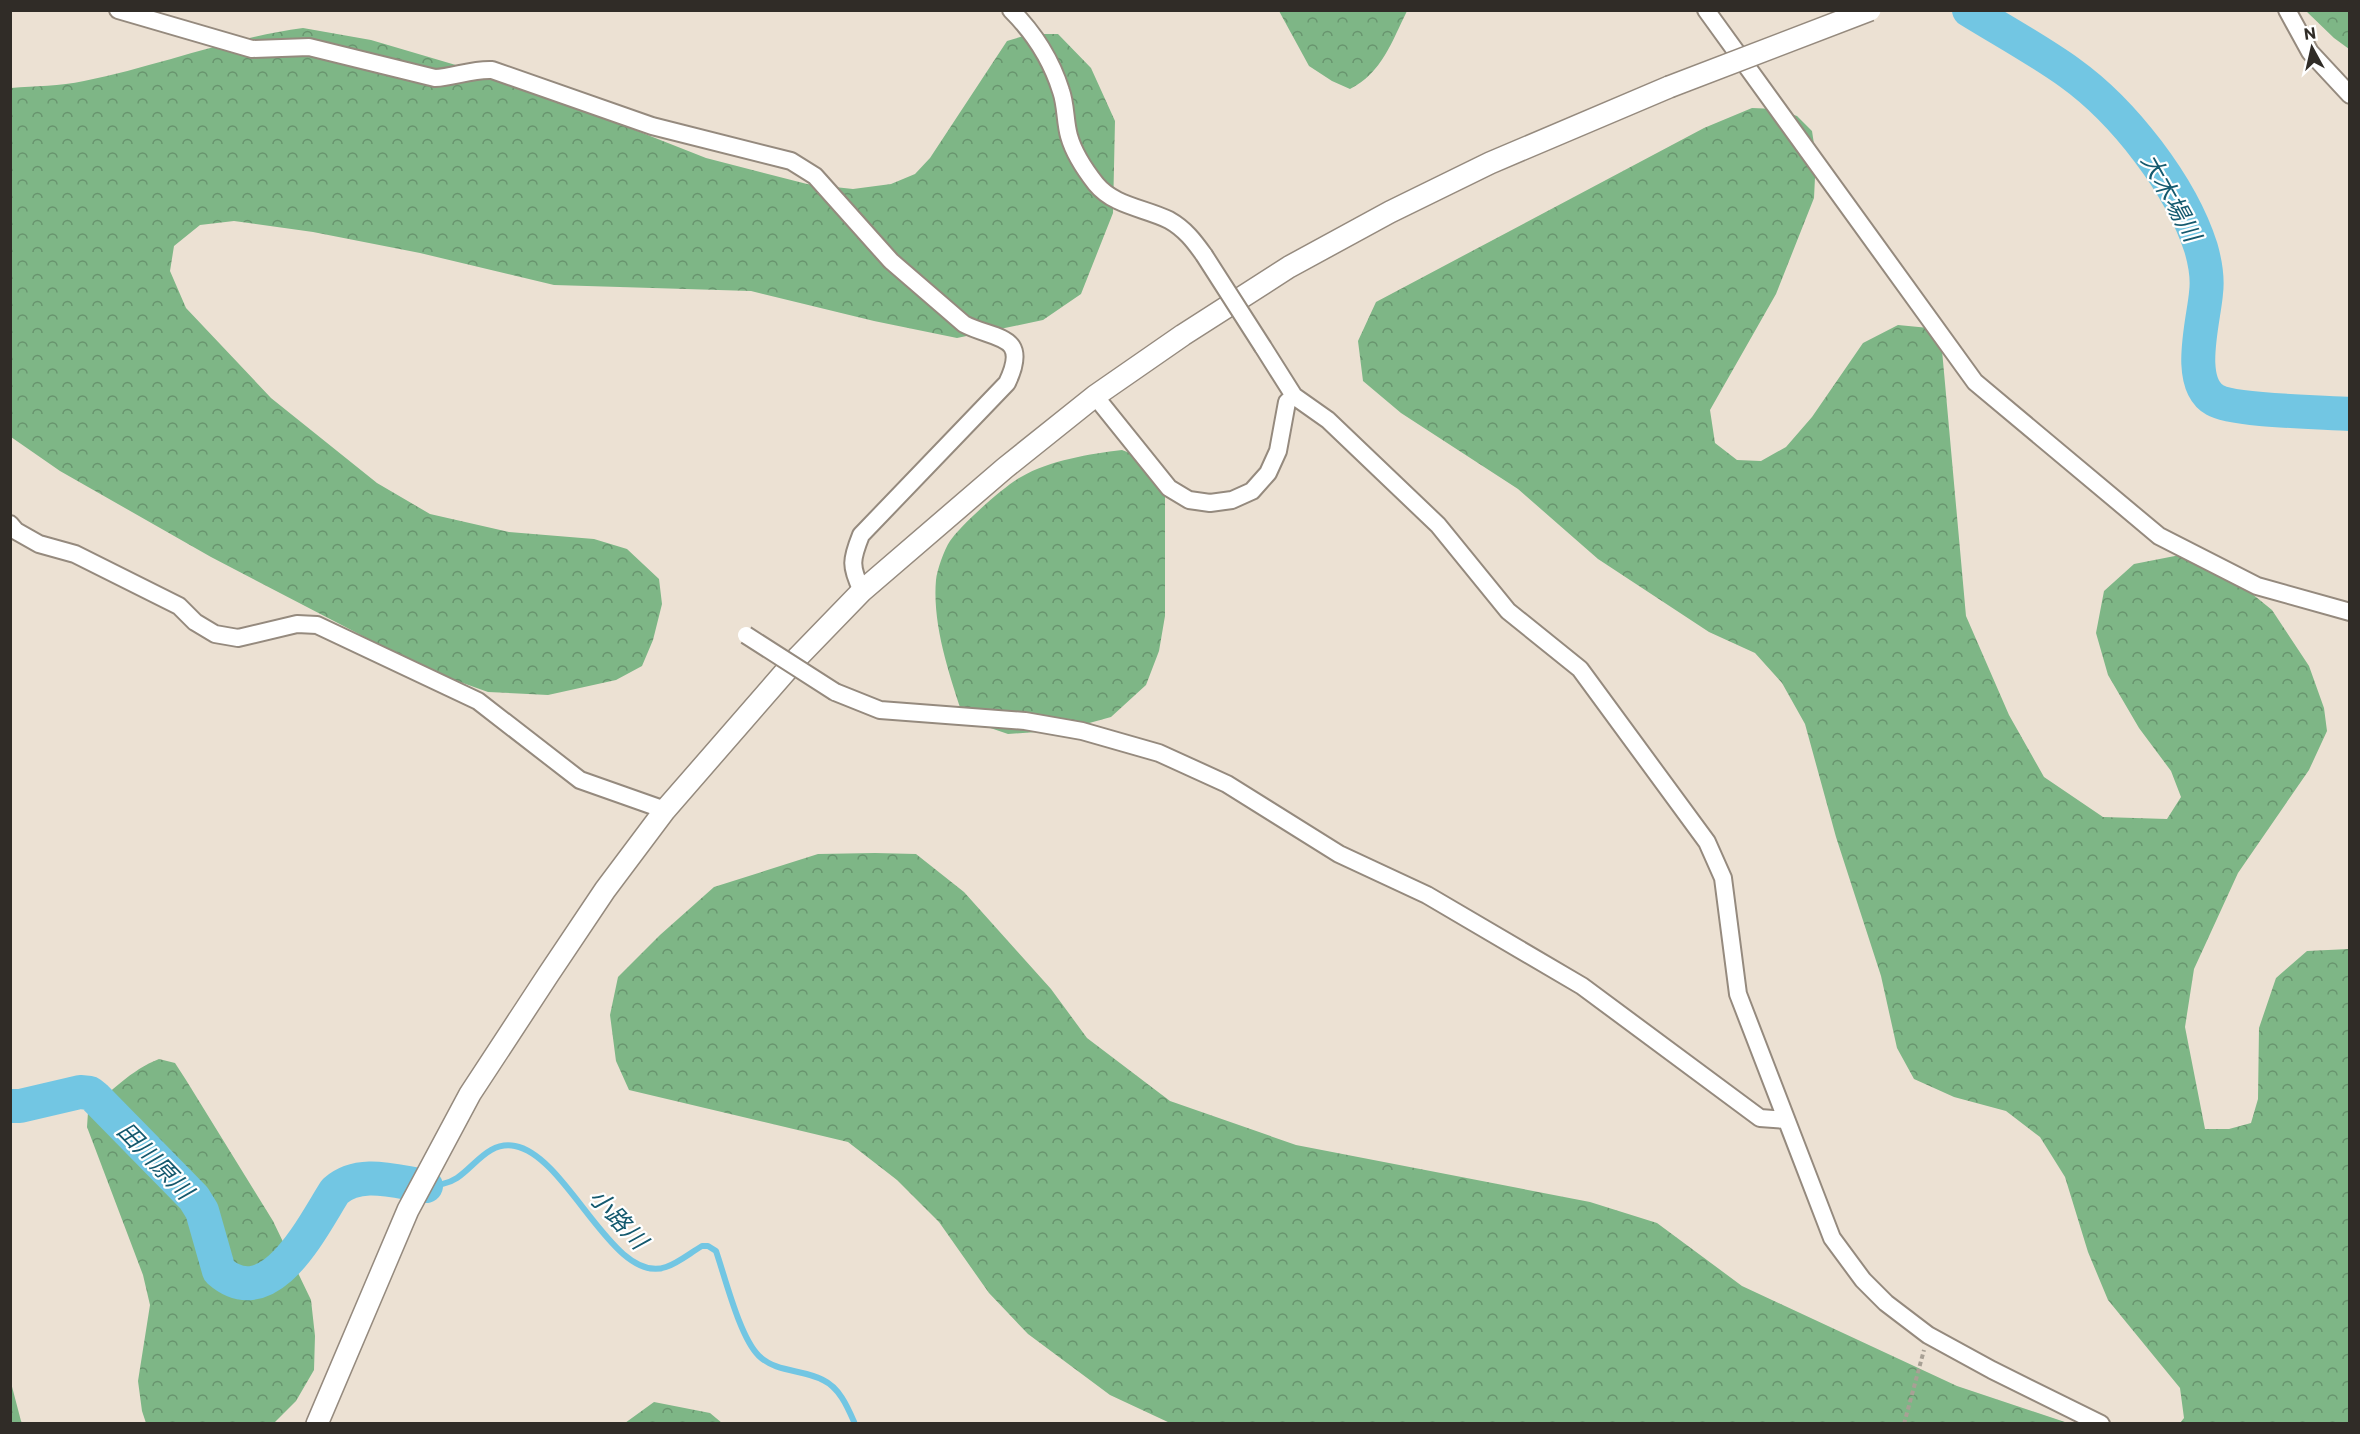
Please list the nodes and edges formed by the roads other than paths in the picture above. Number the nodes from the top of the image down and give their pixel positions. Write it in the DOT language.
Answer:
graph roads {
  1 [pos="118,10"];
  2 [pos="1011,10"];
  3 [pos="1706,10"];
  4 [pos="1870,10"];
  5 [pos="2286,10"];
  6 [pos="2349,95"];
  7 [pos="1095,396"];
  8 [pos="1294,396"];
  9 [pos="10,524"];
  10 [pos="862,591"];
  11 [pos="2349,612"];
  12 [pos="746,635"];
  13 [pos="664,810"];
  14 [pos="1786,1120"];
  15 [pos="317,1424"];
  16 [pos="2101,1424"];
  1 -- 10 [label="street"];
  2 -- 8 [label="street, bridge"];
  3 -- 11 [label="street"];
  4 -- 7 [label="street, bridge"];
  5 -- 6 [label="street"];
  7 -- 8 [label="street"];
  7 -- 10 [label="street"];
  8 -- 14 [label="street"];
  9 -- 13 [label="street"];
  10 -- 13 [label="street"];
  12 -- 14 [label="street, bridge"];
  13 -- 15 [label="street"];
  14 -- 16 [label="street"];
}
